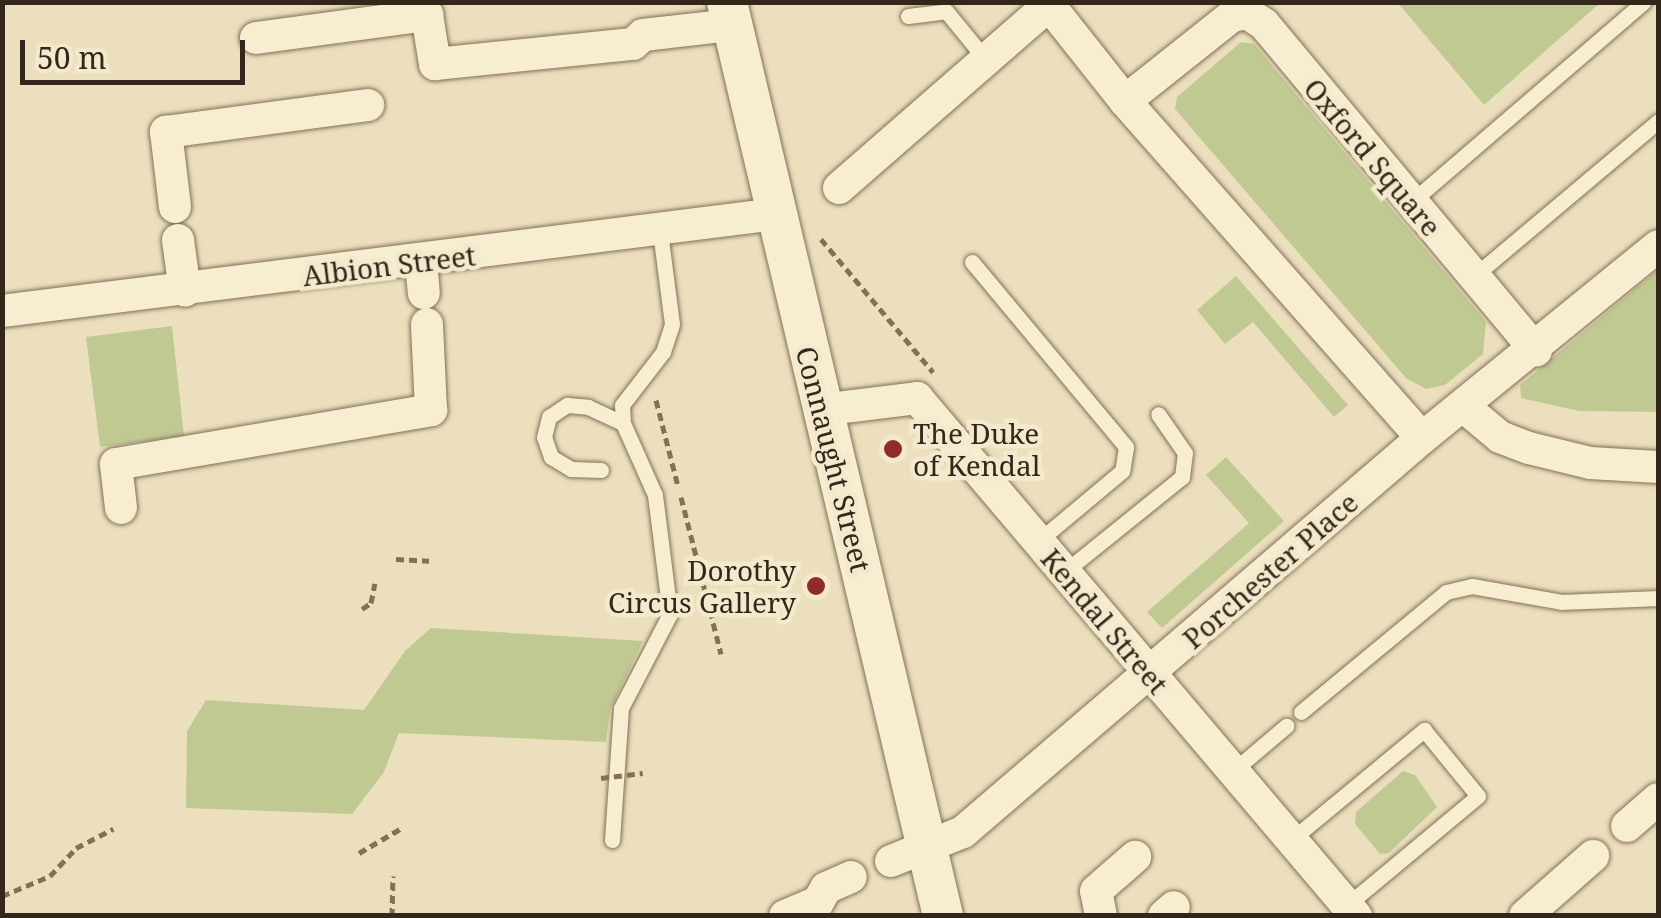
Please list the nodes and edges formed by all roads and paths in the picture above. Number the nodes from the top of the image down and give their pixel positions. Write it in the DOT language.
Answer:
graph roads {
  1 [pos="1644,2"];
  2 [pos="1051,4"];
  3 [pos="729,14"];
  4 [pos="908,16"];
  5 [pos="256,38"];
  6 [pos="986,60"];
  7 [pos="1124,100"];
  8 [pos="368,104"];
  9 [pos="1658,121"];
  10 [pos="839,188"];
  11 [pos="1410,202"];
  12 [pos="174,207"];
  13 [pos="775,214"];
  14 [pos="817,222"];
  15 [pos="660,231"];
  16 [pos="178,240"];
  17 [pos="1658,246"];
  18 [pos="972,262"];
  19 [pos="1473,277"];
  20 [pos="185,291"];
  21 [pos="424,293"];
  22 [pos="2,311"];
  23 [pos="1536,350"];
  24 [pos="649,372"];
  25 [pos="938,378"];
  26 [pos="1464,406"];
  27 [pos="822,410"];
  28 [pos="1158,414"];
  29 [pos="623,423"];
  30 [pos="1422,438"];
  31 [pos="1658,467"];
  32 [pos="601,470"];
  33 [pos="121,508"];
  34 [pos="1038,542"];
  35 [pos="396,559"];
  36 [pos="429,561"];
  37 [pos="1064,573"];
  38 [pos="374,584"];
  39 [pos="1658,598"];
  40 [pos="362,609"];
  41 [pos="720,654"];
  42 [pos="1150,675"];
  43 [pos="1301,712"];
  44 [pos="1286,726"];
  45 [pos="1232,772"];
  46 [pos="643,773"];
  47 [pos="601,778"];
  48 [pos="1658,799"];
  49 [pos="1627,826"];
  50 [pos="113,829"];
  51 [pos="400,829"];
  52 [pos="612,840"];
  53 [pos="1291,840"];
  54 [pos="359,853"];
  55 [pos="910,854"];
  56 [pos="1593,856"];
  57 [pos="1135,857"];
  58 [pos="393,876"];
  59 [pos="851,877"];
  60 [pos="2,896"];
  61 [pos="1352,912"];
  62 [pos="392,916"];
  63 [pos="785,916"];
  64 [pos="943,916"];
  65 [pos="1101,916"];
  66 [pos="1525,916"];
  1 -- 11 [label="lane"];
  2 -- 6 [label="street"];
  2 -- 7 [label="street"];
  3 -- 5 [label="street"];
  3 -- 13 [label="street, Connaught Street"];
  4 -- 6 [label="lane"];
  6 -- 10 [label="street"];
  7 -- 11 [label="street, Oxford Square"];
  7 -- 30 [label="street"];
  8 -- 12 [label="street"];
  9 -- 19 [label="lane"];
  11 -- 19 [label="street, Oxford Square"];
  13 -- 15 [label="street, Albion Street"];
  13 -- 27 [label="street, Connaught Street"];
  14 -- 25 [label="path"];
  15 -- 21 [label="street, Albion Street"];
  15 -- 24 [label="lane"];
  16 -- 20 [label="street"];
  17 -- 23 [label="street"];
  18 -- 34 [label="lane"];
  19 -- 23 [label="street, Oxford Square"];
  20 -- 21 [label="street, Albion Street"];
  20 -- 22 [label="street, Albion Street"];
  21 -- 33 [label="street"];
  23 -- 26 [label="street"];
  24 -- 29 [label="lane"];
  24 -- 41 [label="path"];
  26 -- 30 [label="street, Porchester Place"];
  26 -- 31 [label="street"];
  27 -- 34 [label="street, Kendal Street"];
  27 -- 55 [label="street, Connaught Street"];
  28 -- 37 [label="lane"];
  29 -- 32 [label="lane"];
  29 -- 52 [label="lane"];
  30 -- 42 [label="street, Porchester Place"];
  34 -- 37 [label="street, Kendal Street"];
  35 -- 36 [label="path"];
  37 -- 42 [label="street, Kendal Street"];
  38 -- 40 [label="path"];
  39 -- 43 [label="lane"];
  42 -- 45 [label="street, Kendal Street"];
  42 -- 55 [label="street, Porchester Place"];
  44 -- 45 [label="lane"];
  45 -- 53 [label="street, Kendal Street"];
  46 -- 47 [label="path, bridge"];
  48 -- 49 [label="street"];
  50 -- 60 [label="path"];
  51 -- 54 [label="path"];
  53 -- 61 [label="street, Kendal Street"];
  53 -- 61 [label="lane"];
  55 -- 64 [label="street, Connaught Street"];
  56 -- 66 [label="street"];
  57 -- 65 [label="street"];
  58 -- 62 [label="path"];
  59 -- 63 [label="street"];
}
